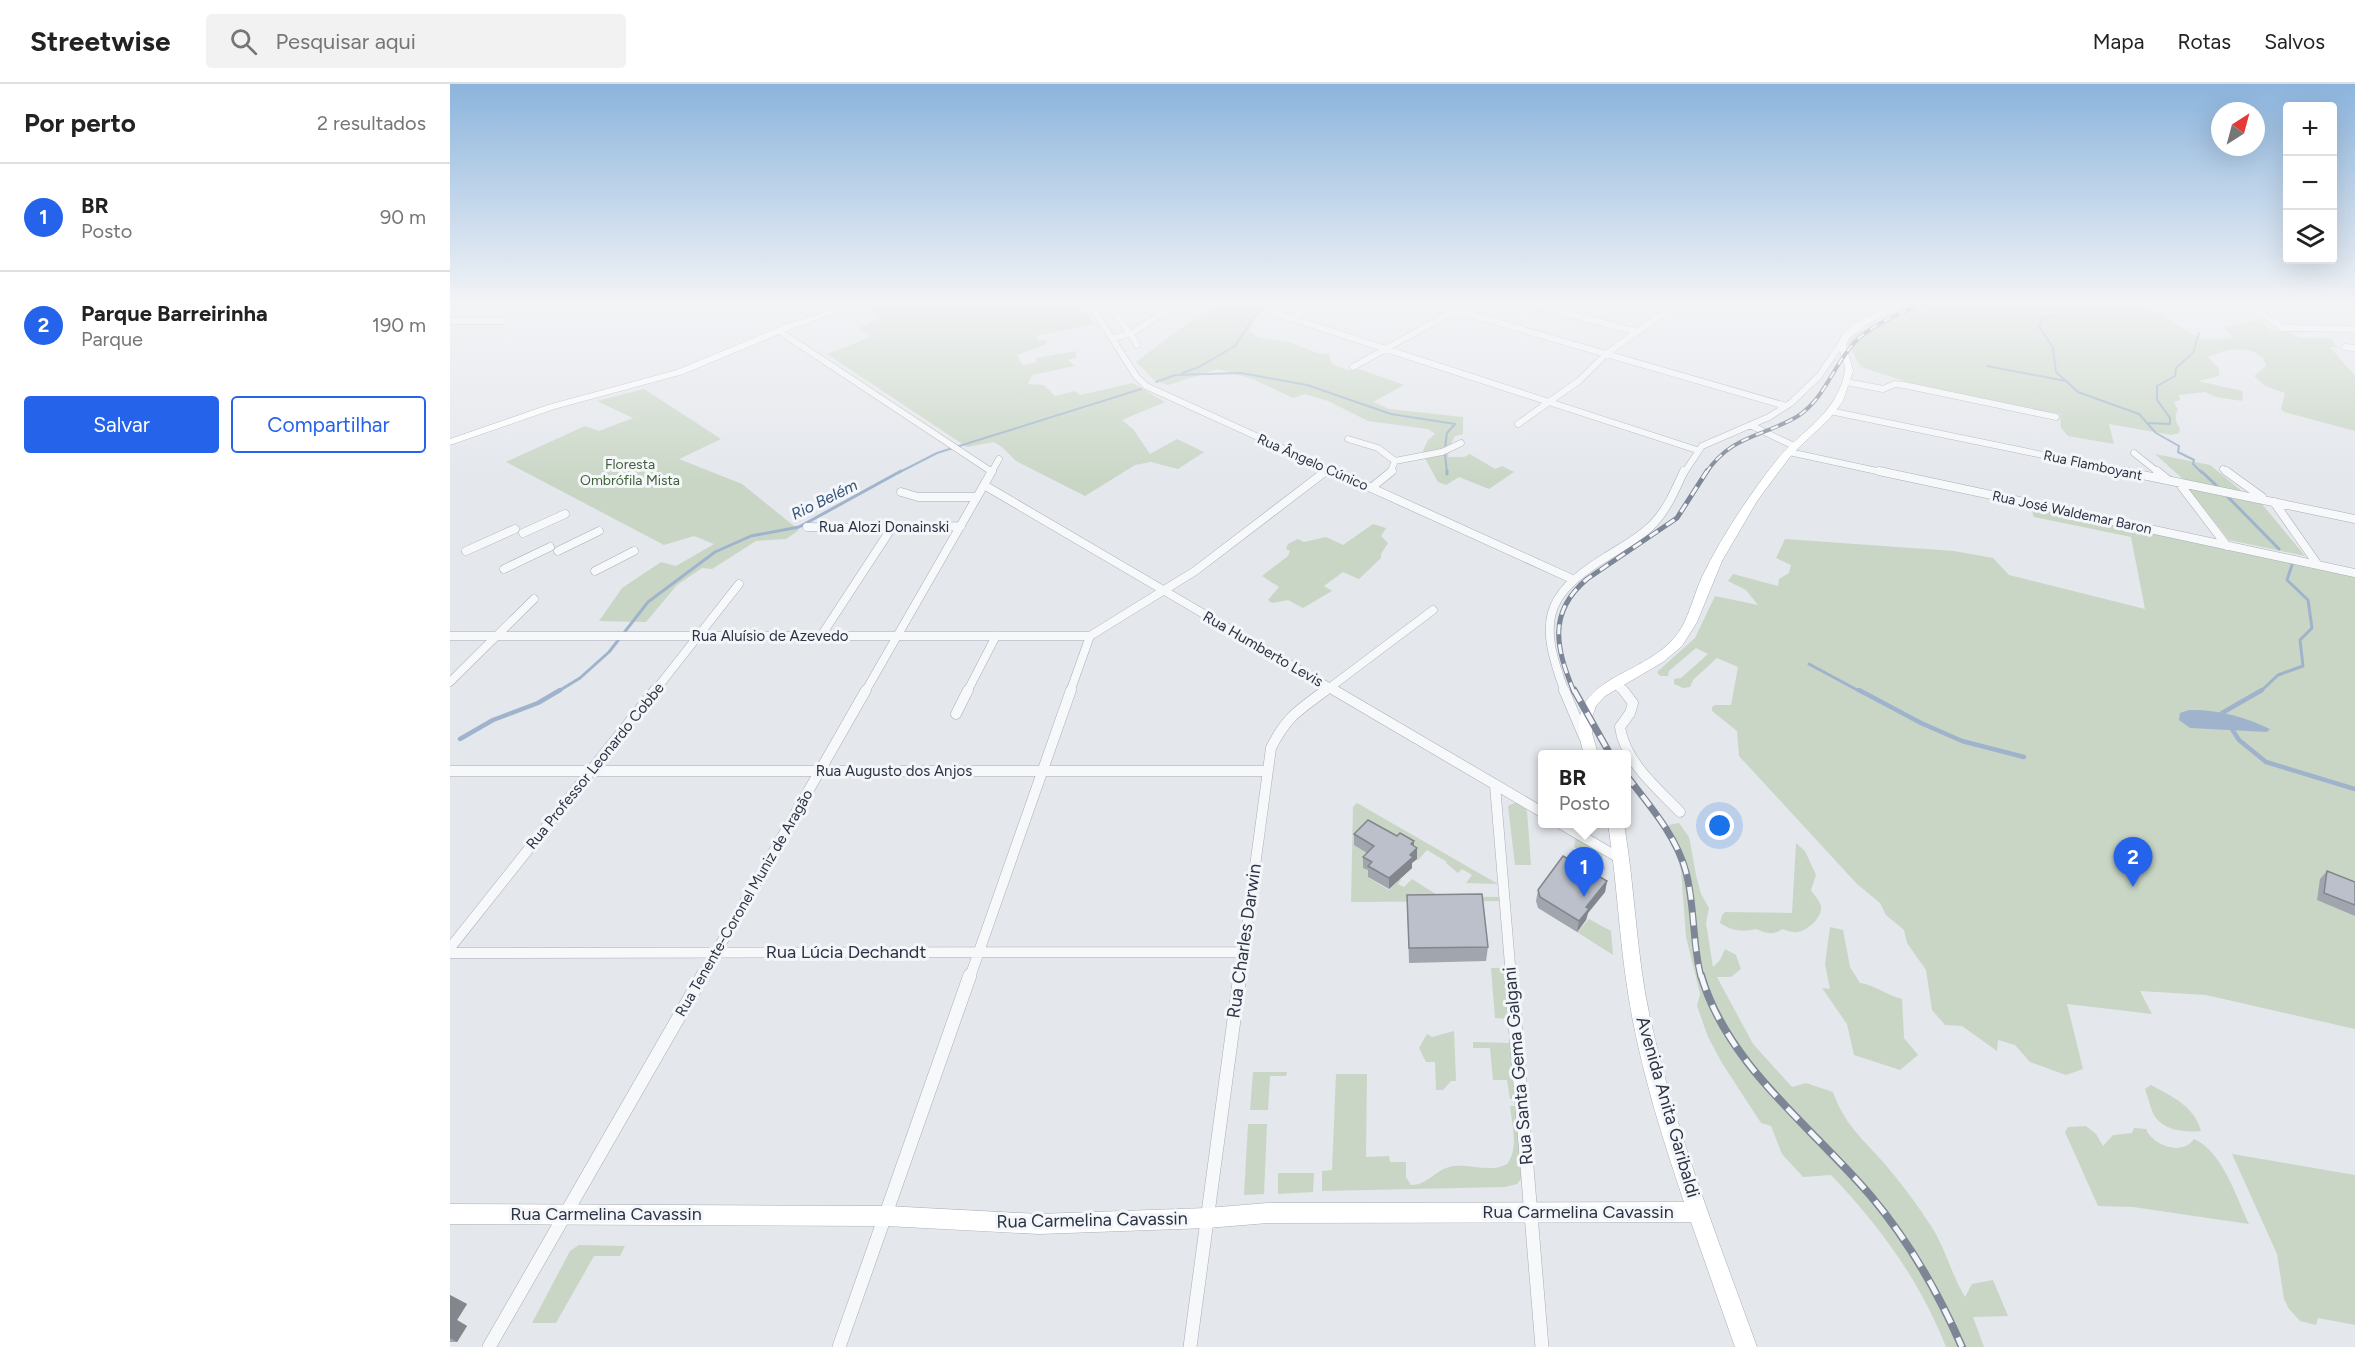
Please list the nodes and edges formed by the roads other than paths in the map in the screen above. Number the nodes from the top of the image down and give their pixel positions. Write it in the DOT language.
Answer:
graph roads {
  1 [pos="702,363"];
  2 [pos="827,363"];
  3 [pos="1128,363"];
  4 [pos="1360,363"];
  5 [pos="1429,363"];
  6 [pos="1597,363"];
  7 [pos="1637,363"];
  8 [pos="1830,363"];
  9 [pos="1848,363"];
  10 [pos="1353,367"];
  11 [pos="1846,382"];
  12 [pos="1549,402"];
  13 [pos="1786,406"];
  14 [pos="1830,411"];
  15 [pos="2056,417"];
  16 [pos="1518,424"];
  17 [pos="1750,425"];
  18 [pos="1348,439"];
  19 [pos="450,442"];
  20 [pos="1461,443"];
  21 [pos="1791,449"];
  22 [pos="1697,450"];
  23 [pos="2134,453"];
  24 [pos="999,459"];
  25 [pos="1395,461"];
  26 [pos="1329,469"];
  27 [pos="2223,469"];
  28 [pos="992,472"];
  29 [pos="2169,480"];
  30 [pos="2179,483"];
  31 [pos="984,485"];
  32 [pos="1371,488"];
  33 [pos="901,492"];
  34 [pos="977,497"];
  35 [pos="2270,501"];
  36 [pos="565,514"];
  37 [pos="2355,519"];
  38 [pos="961,526"];
  39 [pos="807,527"];
  40 [pos="515,529"];
  41 [pos="891,529"];
  42 [pos="599,531"];
  43 [pos="523,533"];
  44 [pos="2227,546"];
  45 [pos="466,551"];
  46 [pos="634,551"];
  47 [pos="2318,565"];
  48 [pos="504,569"];
  49 [pos="595,571"];
  50 [pos="2355,573"];
  51 [pos="1572,579"];
  52 [pos="739,584"];
  53 [pos="1164,591"];
  54 [pos="534,599"];
  55 [pos="1433,610"];
  56 [pos="450,636"];
  57 [pos="496,636"];
  58 [pos="698,636"];
  59 [pos="821,636"];
  60 [pos="898,636"];
  61 [pos="996,636"];
  62 [pos="1090,636"];
  63 [pos="450,682"];
  64 [pos="1613,683"];
  65 [pos="1329,688"];
  66 [pos="956,714"];
  67 [pos="1584,737"];
  68 [pos="1589,750"];
  69 [pos="1629,750"];
  70 [pos="1631,754"];
  71 [pos="450,771"];
  72 [pos="590,771"];
  73 [pos="820,771"];
  74 [pos="1042,771"];
  75 [pos="1266,771"];
  76 [pos="1495,785"];
  77 [pos="1538,810"];
  78 [pos="1680,813"];
  79 [pos="1568,828"];
  80 [pos="1617,828"];
  81 [pos="1622,859"];
  82 [pos="450,948"];
  83 [pos="716,952"];
  84 [pos="978,952"];
  85 [pos="1242,952"];
  86 [pos="450,953"];
  87 [pos="1531,1212"];
  88 [pos="1698,1212"];
  89 [pos="450,1214"];
  90 [pos="566,1214"];
  91 [pos="885,1216"];
  92 [pos="1207,1218"];
  93 [pos="489,1347"];
  94 [pos="839,1347"];
  95 [pos="1190,1347"];
  96 [pos="1542,1347"];
  97 [pos="1746,1347"];
  1 -- 19 [label="main road"];
  2 -- 28 [label="street"];
  3 -- 26 [label="street, Rua Ângelo Cúnico"];
  4 -- 10 [label="street"];
  5 -- 12 [label="street"];
  6 -- 12 [label="street"];
  7 -- 13 [label="street"];
  8 -- 13 [label="street"];
  9 -- 11 [label="main road"];
  11 -- 14 [label="main road"];
  11 -- 15 [label="street"];
  12 -- 16 [label="street"];
  12 -- 22 [label="street"];
  13 -- 17 [label="street"];
  14 -- 21 [label="main road"];
  14 -- 29 [label="street, Rua Flamboyant"];
  17 -- 21 [label="street, Rua José Waldemar Baron"];
  17 -- 22 [label="street"];
  18 -- 25 [label="street"];
  20 -- 25 [label="street"];
  21 -- 44 [label="street, Rua José Waldemar Baron"];
  21 -- 64 [label="main road"];
  22 -- 51 [label="street"];
  23 -- 29 [label="street"];
  24 -- 28 [label="street, Rua Tenente-Coronel Muniz de Aragão"];
  25 -- 32 [label="street"];
  26 -- 32 [label="street, Rua Ângelo Cúnico"];
  26 -- 53 [label="street"];
  27 -- 35 [label="street"];
  28 -- 31 [label="street, Rua Tenente-Coronel Muniz de Aragão"];
  29 -- 30 [label="street, Rua Flamboyant"];
  30 -- 35 [label="street, Rua Flamboyant"];
  30 -- 44 [label="street"];
  31 -- 34 [label="street, Rua Tenente-Coronel Muniz de Aragão"];
  31 -- 53 [label="street, Rua Humberto Levis"];
  32 -- 51 [label="street, Rua Ângelo Cúnico"];
  33 -- 34 [label="street"];
  34 -- 38 [label="street, Rua Tenente-Coronel Muniz de Aragão"];
  35 -- 37 [label="street, Rua Flamboyant"];
  35 -- 47 [label="street"];
  36 -- 43 [label="street"];
  38 -- 41 [label="street, Rua Alozi Donainski"];
  38 -- 60 [label="street, Rua Tenente-Coronel Muniz de Aragão"];
  39 -- 41 [label="street, Rua Alozi Donainski"];
  40 -- 45 [label="street"];
  41 -- 59 [label="street"];
  42 -- 48 [label="street"];
  44 -- 47 [label="street, Rua José Waldemar Baron"];
  46 -- 49 [label="street"];
  47 -- 50 [label="street, Rua José Waldemar Baron"];
  51 -- 67 [label="street"];
  52 -- 58 [label="street, Rua Professor Leonardo Cobbe"];
  53 -- 62 [label="street"];
  53 -- 65 [label="street, Rua Humberto Levis"];
  54 -- 57 [label="street"];
  55 -- 65 [label="street, Rua Charles Darwin"];
  56 -- 57 [label="street, Rua Aluísio de Azevedo"];
  57 -- 58 [label="street, Rua Aluísio de Azevedo"];
  57 -- 63 [label="street"];
  58 -- 59 [label="street, Rua Aluísio de Azevedo"];
  58 -- 72 [label="street, Rua Professor Leonardo Cobbe"];
  59 -- 60 [label="street, Rua Aluísio de Azevedo"];
  60 -- 61 [label="street, Rua Aluísio de Azevedo"];
  60 -- 73 [label="street, Rua Tenente-Coronel Muniz de Aragão"];
  61 -- 62 [label="street, Rua Aluísio de Azevedo"];
  61 -- 66 [label="street"];
  62 -- 74 [label="street"];
  64 -- 67 [label="main road"];
  64 -- 69 [label="street"];
  65 -- 75 [label="street, Rua Charles Darwin"];
  65 -- 76 [label="street, Rua Humberto Levis"];
  67 -- 68 [label="main road"];
  70 -- 78 [label="street"];
  71 -- 72 [label="street, Rua Augusto dos Anjos"];
  72 -- 73 [label="street, Rua Augusto dos Anjos"];
  72 -- 82 [label="street, Rua Professor Leonardo Cobbe"];
  73 -- 74 [label="street, Rua Augusto dos Anjos"];
  73 -- 83 [label="street, Rua Tenente-Coronel Muniz de Aragão"];
  74 -- 75 [label="street, Rua Augusto dos Anjos"];
  74 -- 84 [label="street"];
  75 -- 85 [label="street, Rua Charles Darwin"];
  76 -- 77 [label="street, Rua Humberto Levis"];
  76 -- 87 [label="street, Rua Santa Gema Galgani"];
  79 -- 81 [label="street"];
  80 -- 81 [label="main road, Avenida Anita Garibaldi"];
  81 -- 88 [label="main road, Avenida Anita Garibaldi"];
  83 -- 84 [label="street, Rua Lúcia Dechandt"];
  83 -- 86 [label="street, Rua Lúcia Dechandt"];
  83 -- 90 [label="street, Rua Tenente-Coronel Muniz de Aragão"];
  84 -- 85 [label="street, Rua Lúcia Dechandt"];
  84 -- 91 [label="street"];
  85 -- 92 [label="street, Rua Charles Darwin"];
  87 -- 88 [label="main road, Rua Carmelina Cavassin"];
  87 -- 92 [label="main road, Rua Carmelina Cavassin"];
  87 -- 96 [label="street, Rua Santa Gema Galgani"];
  88 -- 97 [label="main road, Avenida Anita Garibaldi"];
  89 -- 90 [label="main road, Rua Carmelina Cavassin"];
  90 -- 91 [label="main road, Rua Carmelina Cavassin"];
  90 -- 93 [label="street, Rua Tenente-Coronel Muniz de Aragão"];
  91 -- 92 [label="main road, Rua Carmelina Cavassin"];
  91 -- 94 [label="street"];
  92 -- 95 [label="street, Rua Charles Darwin"];
}
